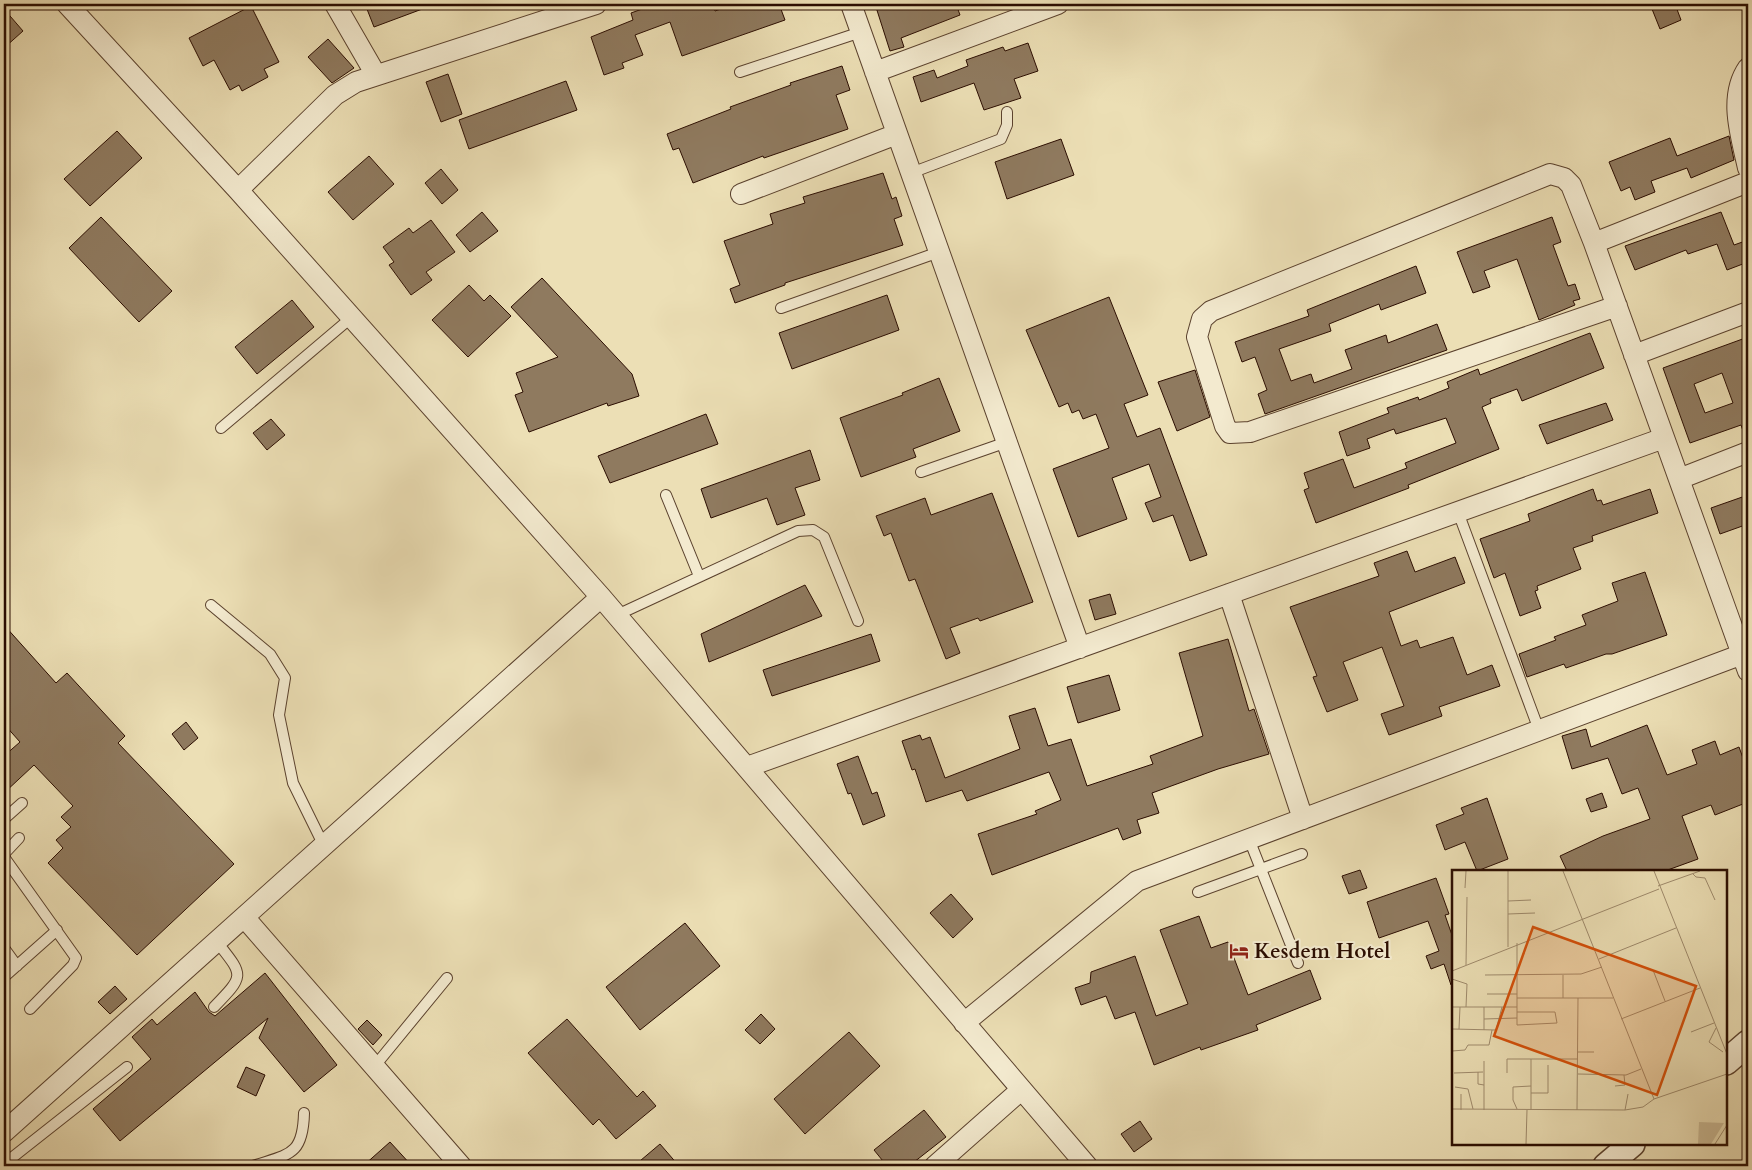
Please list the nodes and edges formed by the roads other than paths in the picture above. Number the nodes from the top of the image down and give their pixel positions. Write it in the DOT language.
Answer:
graph roads {
  1 [pos="67,4"];
  2 [pos="335,4"];
  3 [pos="596,4"];
  4 [pos="851,4"];
  5 [pos="1058,4"];
  6 [pos="861,32"];
  7 [pos="1748,68"];
  8 [pos="740,72"];
  9 [pos="875,72"];
  10 [pos="376,75"];
  11 [pos="1007,112"];
  12 [pos="897,134"];
  13 [pos="1748,168"];
  14 [pos="911,172"];
  15 [pos="1748,182"];
  16 [pos="238,190"];
  17 [pos="741,194"];
  18 [pos="1594,243"];
  19 [pos="939,252"];
  20 [pos="1617,306"];
  21 [pos="781,308"];
  22 [pos="1748,312"];
  23 [pos="352,317"];
  24 [pos="1634,355"];
  25 [pos="221,428"];
  26 [pos="1664,438"];
  27 [pos="1007,442"];
  28 [pos="1748,452"];
  29 [pos="921,472"];
  30 [pos="1679,479"];
  31 [pos="666,495"];
  32 [pos="1458,512"];
  33 [pos="699,576"];
  34 [pos="1229,594"];
  35 [pos="601,597"];
  36 [pos="211,605"];
  37 [pos="617,615"];
  38 [pos="858,621"];
  39 [pos="1080,648"];
  40 [pos="1746,659"];
  41 [pos="1540,730"];
  42 [pos="747,767"];
  43 [pos="22,803"];
  44 [pos="4,819"];
  45 [pos="1303,819"];
  46 [pos="19,838"];
  47 [pos="1250,839"];
  48 [pos="324,846"];
  49 [pos="1302,854"];
  50 [pos="4,856"];
  51 [pos="1261,869"];
  52 [pos="1198,892"];
  53 [pos="244,917"];
  54 [pos="57,930"];
  55 [pos="217,942"];
  56 [pos="4,948"];
  57 [pos="1298,963"];
  58 [pos="17,966"];
  59 [pos="4,977"];
  60 [pos="447,978"];
  61 [pos="214,1007"];
  62 [pos="30,1009"];
  63 [pos="964,1022"];
  64 [pos="1748,1043"];
  65 [pos="1727,1061"];
  66 [pos="127,1066"];
  67 [pos="374,1067"];
  68 [pos="1021,1090"];
  69 [pos="304,1113"];
  70 [pos="4,1132"];
  71 [pos="1631,1145"];
  72 [pos="4,1164"];
  73 [pos="253,1166"];
  74 [pos="461,1166"];
  75 [pos="935,1166"];
  76 [pos="1087,1166"];
  77 [pos="1606,1166"];
  1 -- 16 [label="street"];
  2 -- 10 [label="street"];
  3 -- 10 [label="street"];
  4 -- 6 [label="street"];
  5 -- 9 [label="street"];
  6 -- 8 [label="lane"];
  6 -- 9 [label="street"];
  7 -- 13 [label="street"];
  9 -- 12 [label="street"];
  10 -- 16 [label="street"];
  11 -- 14 [label="lane"];
  12 -- 14 [label="street"];
  12 -- 17 [label="street"];
  14 -- 19 [label="street"];
  15 -- 18 [label="street"];
  16 -- 23 [label="street"];
  18 -- 20 [label="street"];
  18 -- 20 [label="street"];
  19 -- 21 [label="lane"];
  19 -- 27 [label="street"];
  20 -- 24 [label="street"];
  22 -- 24 [label="street"];
  23 -- 25 [label="lane"];
  23 -- 35 [label="street"];
  24 -- 26 [label="street"];
  26 -- 30 [label="street"];
  26 -- 32 [label="street"];
  27 -- 29 [label="lane"];
  27 -- 39 [label="street"];
  28 -- 30 [label="street"];
  30 -- 40 [label="street"];
  31 -- 33 [label="lane"];
  32 -- 34 [label="street"];
  32 -- 41 [label="lane"];
  33 -- 37 [label="lane"];
  33 -- 38 [label="lane"];
  34 -- 39 [label="street"];
  34 -- 45 [label="street"];
  35 -- 37 [label="street"];
  35 -- 48 [label="street"];
  36 -- 48 [label="lane"];
  37 -- 42 [label="street"];
  39 -- 42 [label="street"];
  40 -- 41 [label="street"];
  41 -- 45 [label="street"];
  42 -- 63 [label="street"];
  43 -- 44 [label="lane"];
  45 -- 47 [label="street"];
  46 -- 50 [label="lane"];
  47 -- 51 [label="lane"];
  47 -- 63 [label="street"];
  48 -- 53 [label="street"];
  49 -- 51 [label="lane"];
  50 -- 54 [label="lane"];
  51 -- 52 [label="lane"];
  51 -- 57 [label="lane"];
  53 -- 55 [label="street"];
  53 -- 67 [label="street"];
  54 -- 58 [label="lane"];
  54 -- 62 [label="lane"];
  55 -- 61 [label="lane"];
  55 -- 70 [label="street"];
  56 -- 58 [label="lane"];
  58 -- 59 [label="lane"];
  60 -- 67 [label="lane"];
  63 -- 68 [label="street"];
  64 -- 65 [label="street"];
  66 -- 72 [label="lane"];
  67 -- 74 [label="street"];
  68 -- 75 [label="street"];
  68 -- 76 [label="street"];
  69 -- 73 [label="lane"];
  71 -- 77 [label="street"];
}
